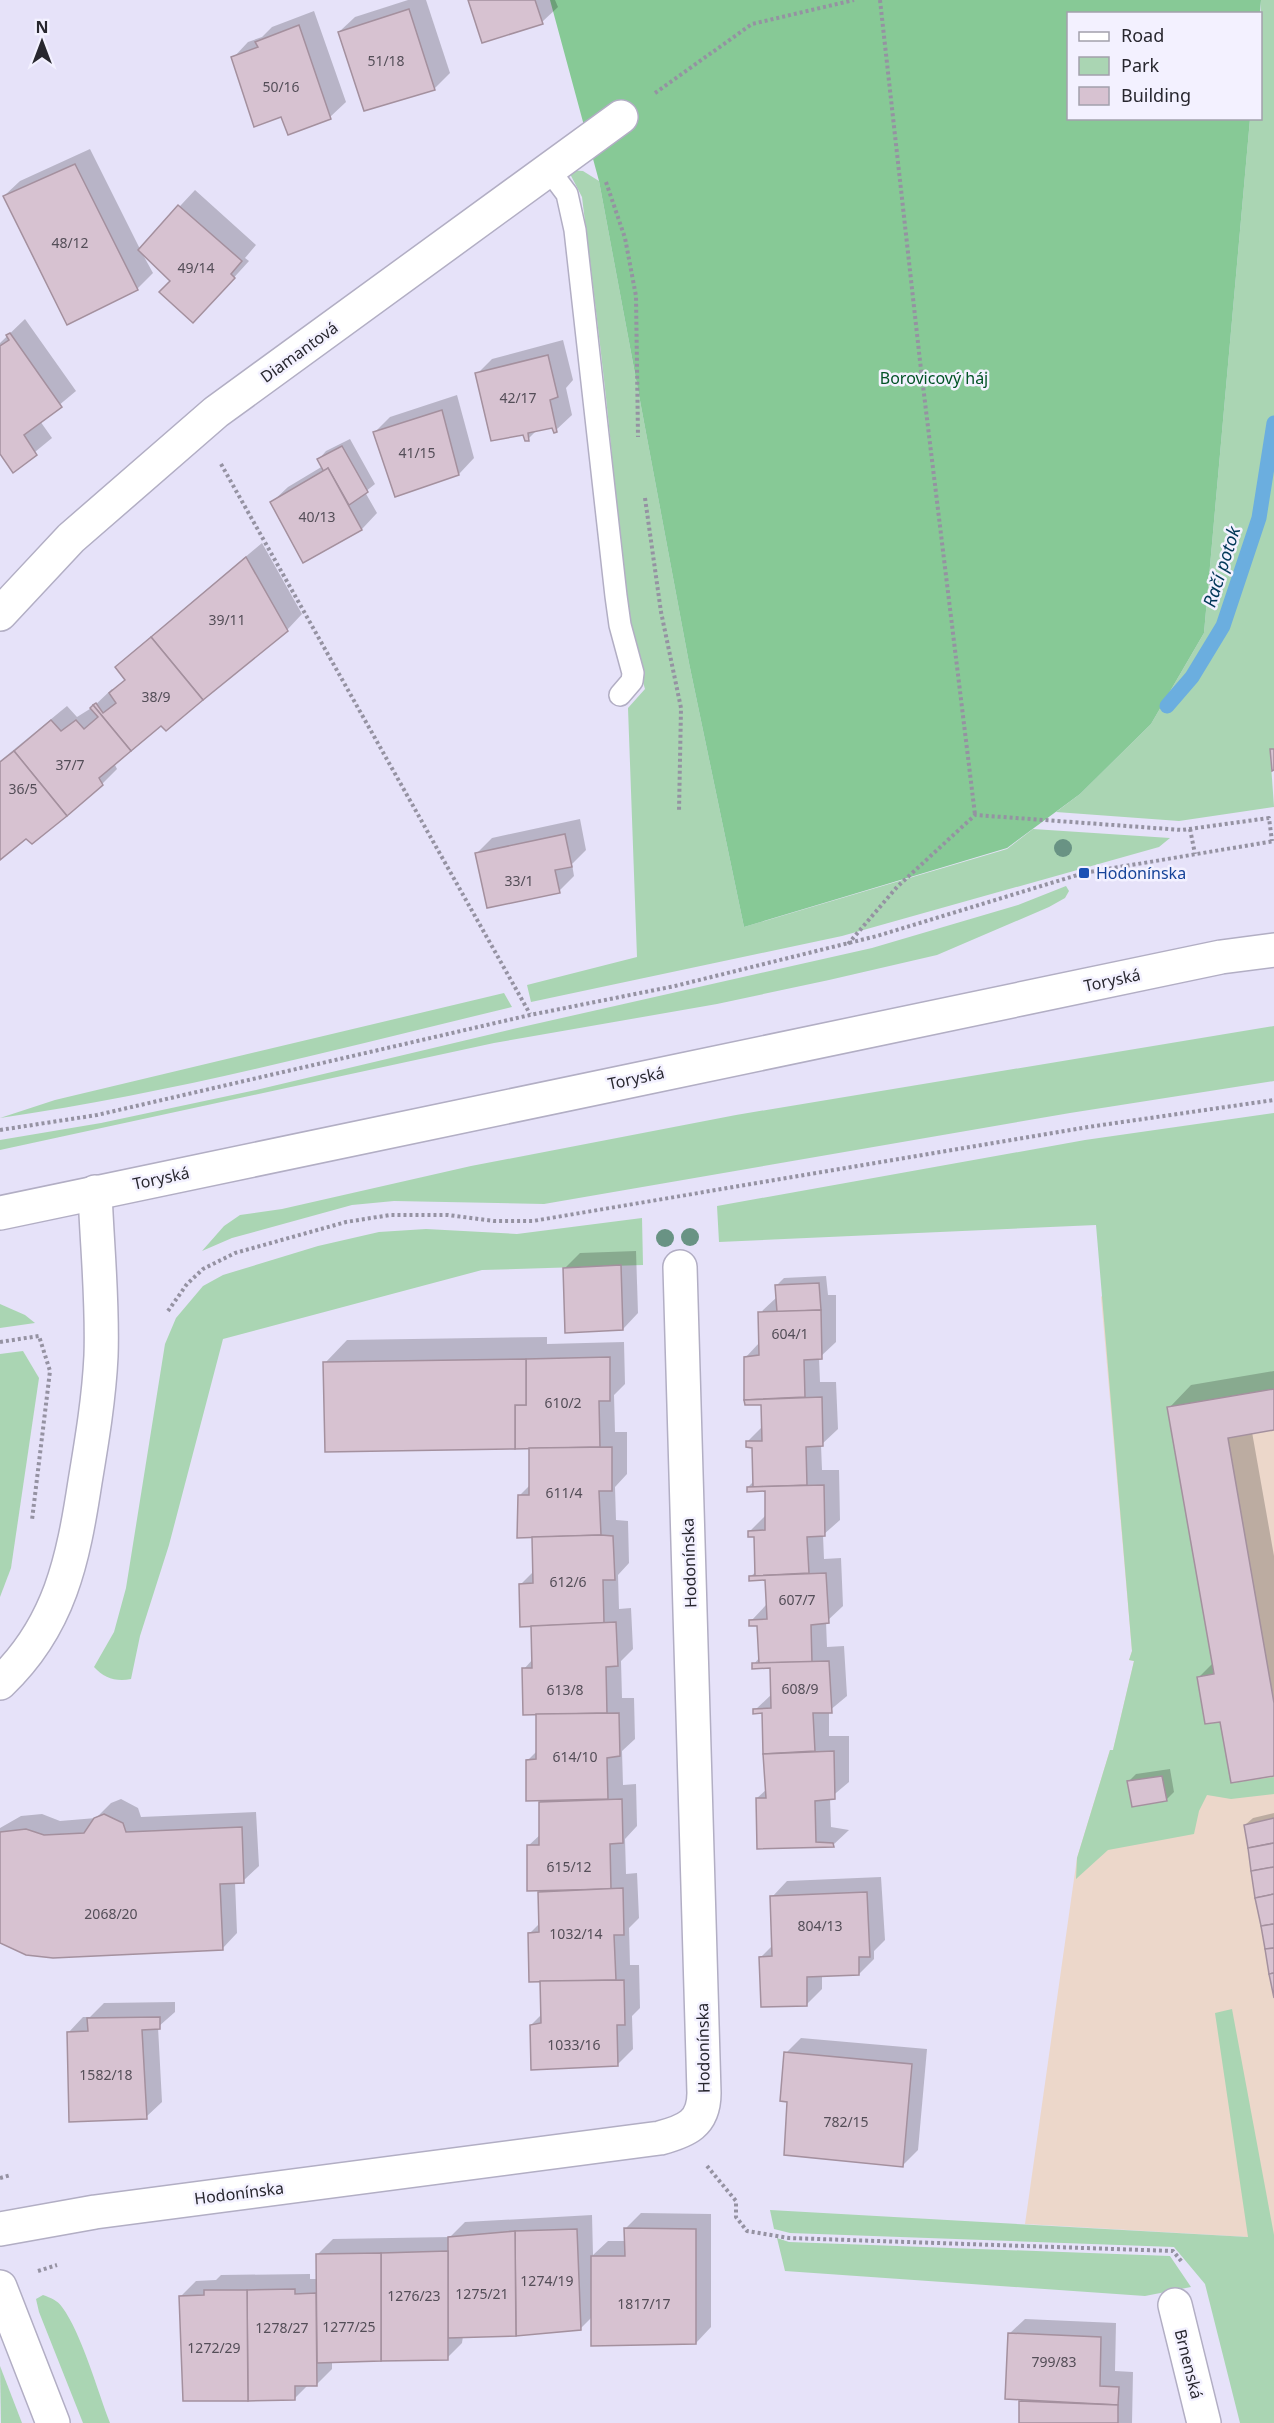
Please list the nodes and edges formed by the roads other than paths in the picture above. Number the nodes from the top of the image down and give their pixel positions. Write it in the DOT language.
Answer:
graph roads {
  1 [pos="621,117"];
  2 [pos="549,170"];
  3 [pos="0,614"];
  4 [pos="620,694"];
  5 [pos="1274,950"];
  6 [pos="95,1192"];
  7 [pos="0,1213"];
  8 [pos="680,1267"];
  9 [pos="0,1683"];
  10 [pos="0,2229"];
  11 [pos="0,2287"];
  12 [pos="1175,2305"];
  13 [pos="53,2423"];
  14 [pos="1204,2423"];
  1 -- 2 [label="street, Diamantová"];
  2 -- 3 [label="street, Diamantová"];
  2 -- 4 [label="lane"];
  5 -- 6 [label="street, Toryská"];
  6 -- 7 [label="street, Toryská"];
  6 -- 9 [label="street"];
  8 -- 10 [label="street, Hodonínska"];
  11 -- 13 [label="street"];
  12 -- 14 [label="street, Brnenská"];
}
